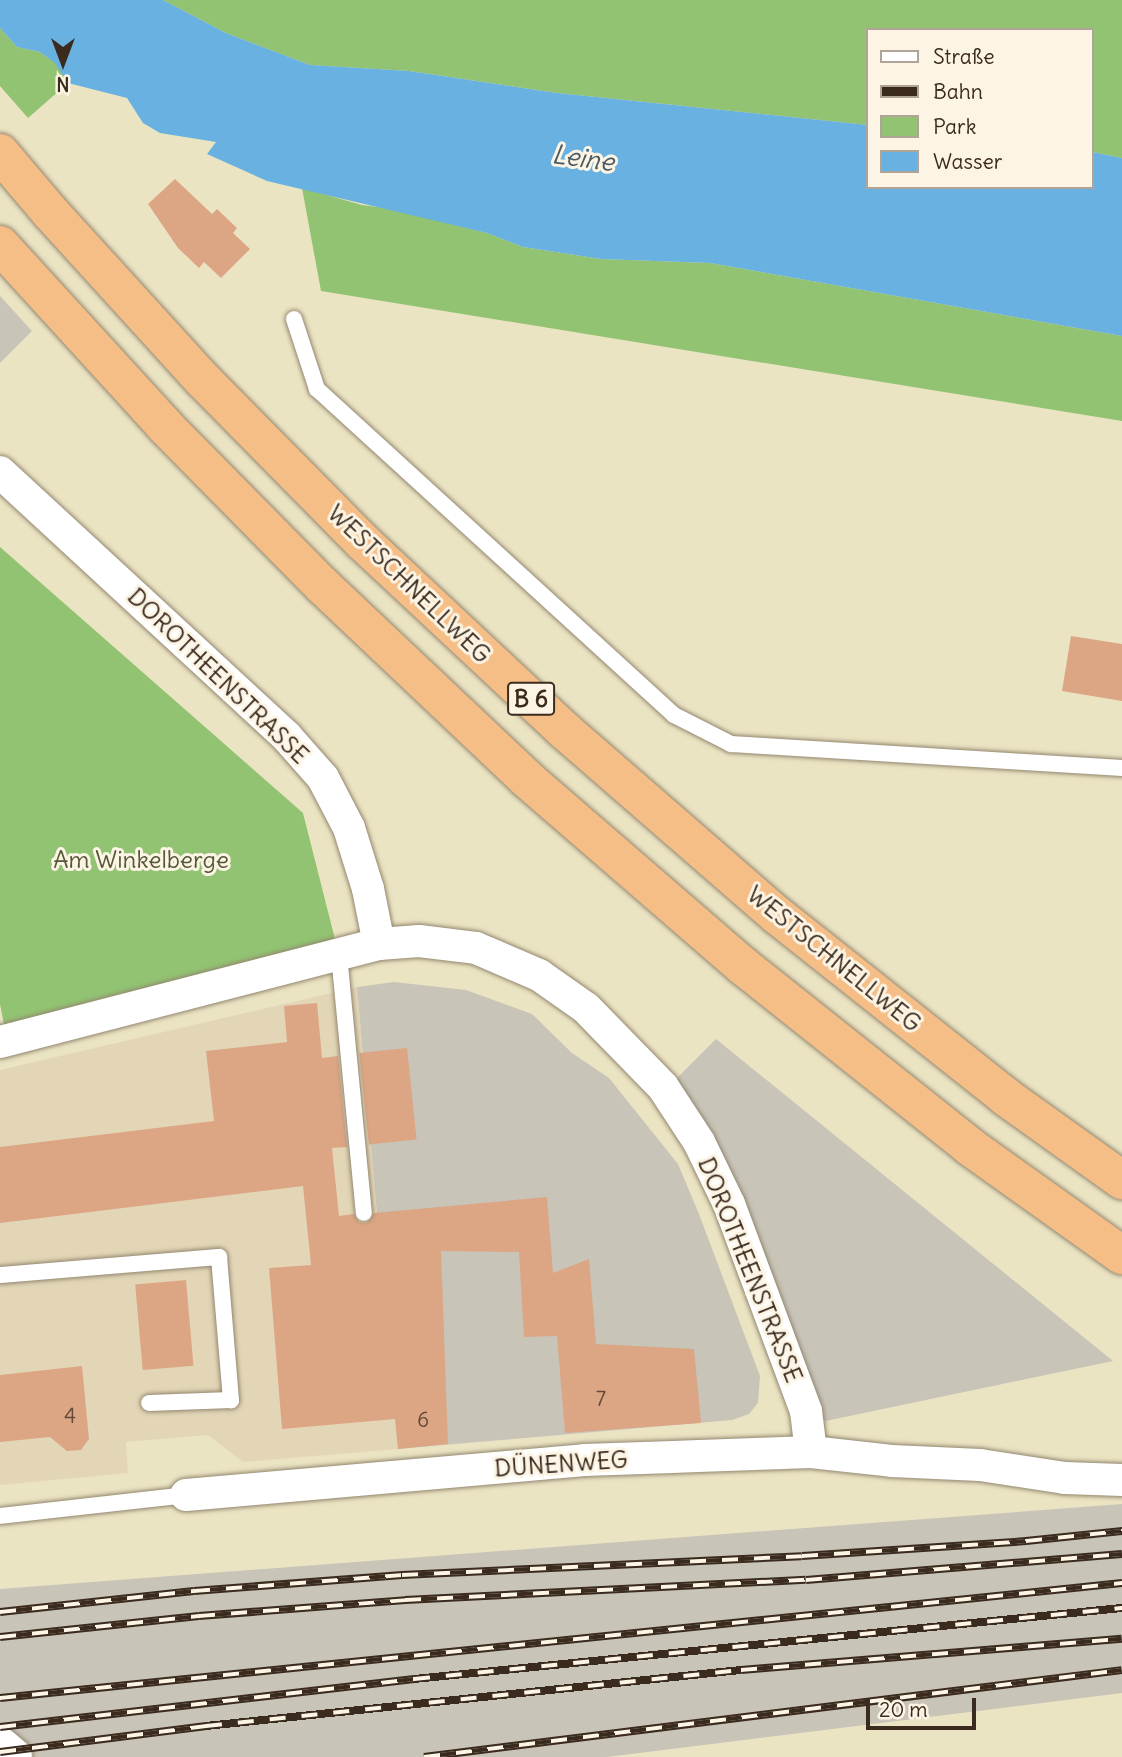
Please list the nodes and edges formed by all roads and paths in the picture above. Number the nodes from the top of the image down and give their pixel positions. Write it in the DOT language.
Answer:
graph roads {
  1 [pos="0,153"];
  2 [pos="0,245"];
  3 [pos="294,319"];
  4 [pos="0,472"];
  5 [pos="1122,768"];
  6 [pos="379,944"];
  7 [pos="339,955"];
  8 [pos="0,1042"];
  9 [pos="1122,1180"];
  10 [pos="364,1213"];
  11 [pos="1122,1255"];
  12 [pos="0,1275"];
  13 [pos="149,1403"];
  14 [pos="811,1452"];
  15 [pos="1122,1480"];
  16 [pos="186,1495"];
  17 [pos="0,1516"];
  18 [pos="0,1746"];
  19 [pos="13,1757"];
  1 -- 9 [label="highway, WESTSCHNELLWEG / B 6"];
  2 -- 11 [label="highway, B 6"];
  3 -- 5 [label="lane"];
  4 -- 6 [label="street, DOROTHEENSTRASSE"];
  6 -- 7 [label="street"];
  6 -- 14 [label="street, DOROTHEENSTRASSE"];
  7 -- 8 [label="street"];
  7 -- 10 [label="lane"];
  12 -- 13 [label="lane"];
  14 -- 15 [label="street, DÜNENWEG"];
  14 -- 16 [label="street, DÜNENWEG"];
  16 -- 17 [label="lane, DÜNENWEG"];
  18 -- 19 [label="street"];
}
